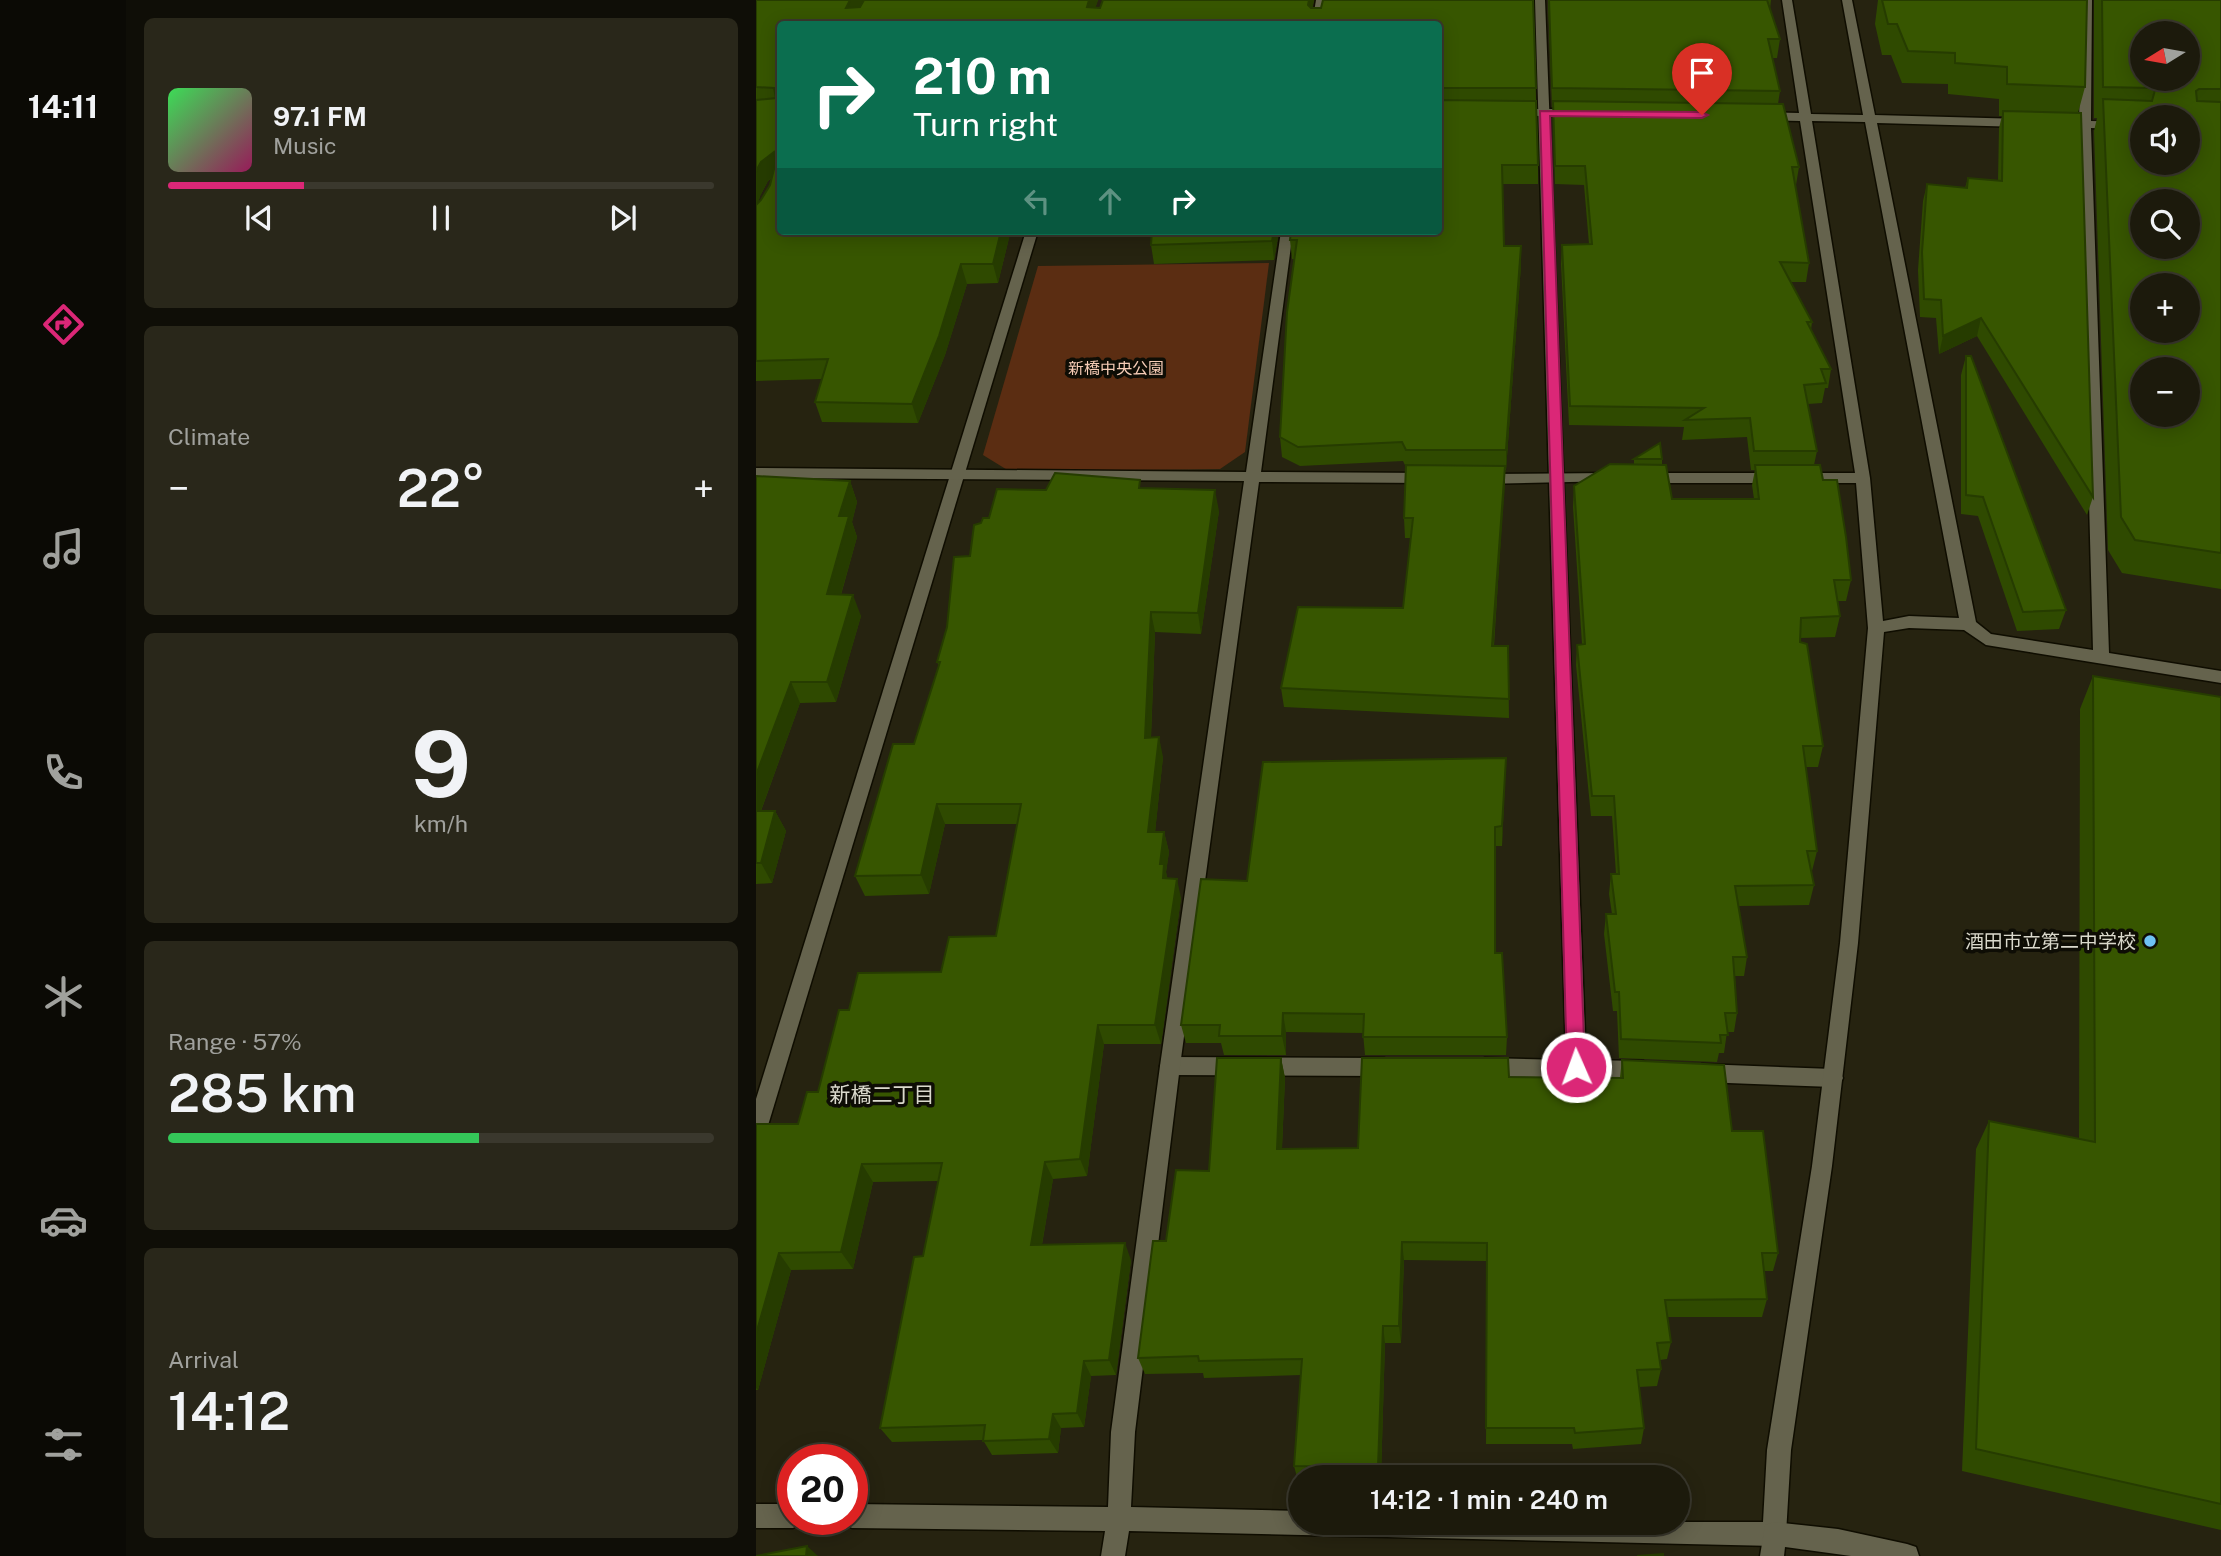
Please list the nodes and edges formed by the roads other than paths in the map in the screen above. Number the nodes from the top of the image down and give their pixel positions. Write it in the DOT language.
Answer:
graph roads {
  1 [pos="1321,0"];
  2 [pos="1539,0"];
  3 [pos="1787,0"];
  4 [pos="1847,0"];
  5 [pos="2087,0"];
  6 [pos="1318,21"];
  7 [pos="1504,113"];
  8 [pos="1544,113"];
  9 [pos="1586,113"];
  10 [pos="1752,116"];
  11 [pos="1808,117"];
  12 [pos="1870,119"];
  13 [pos="2031,123"];
  14 [pos="2045,123"];
  15 [pos="2085,124"];
  16 [pos="2130,126"];
  17 [pos="1031,235"];
  18 [pos="1286,235"];
  19 [pos="756,473"];
  20 [pos="955,476"];
  21 [pos="1253,477"];
  22 [pos="1442,478"];
  23 [pos="1863,478"];
  24 [pos="1469,479"];
  25 [pos="1556,479"];
  26 [pos="1968,624"];
  27 [pos="1876,628"];
  28 [pos="2101,656"];
  29 [pos="2221,677"];
  30 [pos="1170,1066"];
  31 [pos="1408,1067"];
  32 [pos="1464,1067"];
  33 [pos="1576,1067"];
  34 [pos="1657,1071"];
  35 [pos="1684,1072"];
  36 [pos="1833,1078"];
  37 [pos="756,1132"];
  38 [pos="756,1516"];
  39 [pos="777,1516"];
  40 [pos="868,1516"];
  41 [pos="1119,1519"];
  42 [pos="1773,1545"];
  43 [pos="1113,1556"];
  44 [pos="1907,1556"];
  1 -- 6 [label="street"];
  2 -- 8 [label="street"];
  3 -- 11 [label="street"];
  4 -- 12 [label="street"];
  5 -- 15 [label="street"];
  7 -- 8 [label="street"];
  8 -- 9 [label="street"];
  8 -- 25 [label="street"];
  10 -- 11 [label="street"];
  11 -- 12 [label="street"];
  11 -- 23 [label="street"];
  12 -- 13 [label="street"];
  12 -- 26 [label="street"];
  14 -- 15 [label="street"];
  15 -- 16 [label="street"];
  15 -- 28 [label="street"];
  17 -- 20 [label="street"];
  18 -- 21 [label="street"];
  19 -- 20 [label="street"];
  20 -- 21 [label="street"];
  20 -- 37 [label="street"];
  21 -- 22 [label="street"];
  21 -- 30 [label="street"];
  23 -- 25 [label="street"];
  23 -- 27 [label="street"];
  24 -- 25 [label="street"];
  25 -- 33 [label="street"];
  26 -- 27 [label="street"];
  26 -- 28 [label="street"];
  27 -- 36 [label="street"];
  28 -- 29 [label="street"];
  30 -- 31 [label="street"];
  30 -- 41 [label="street"];
  32 -- 33 [label="street"];
  33 -- 34 [label="street"];
  35 -- 36 [label="street"];
  36 -- 42 [label="street"];
  38 -- 39 [label="street"];
  40 -- 41 [label="street"];
  41 -- 42 [label="street"];
  41 -- 43 [label="street"];
  42 -- 44 [label="street"];
}
